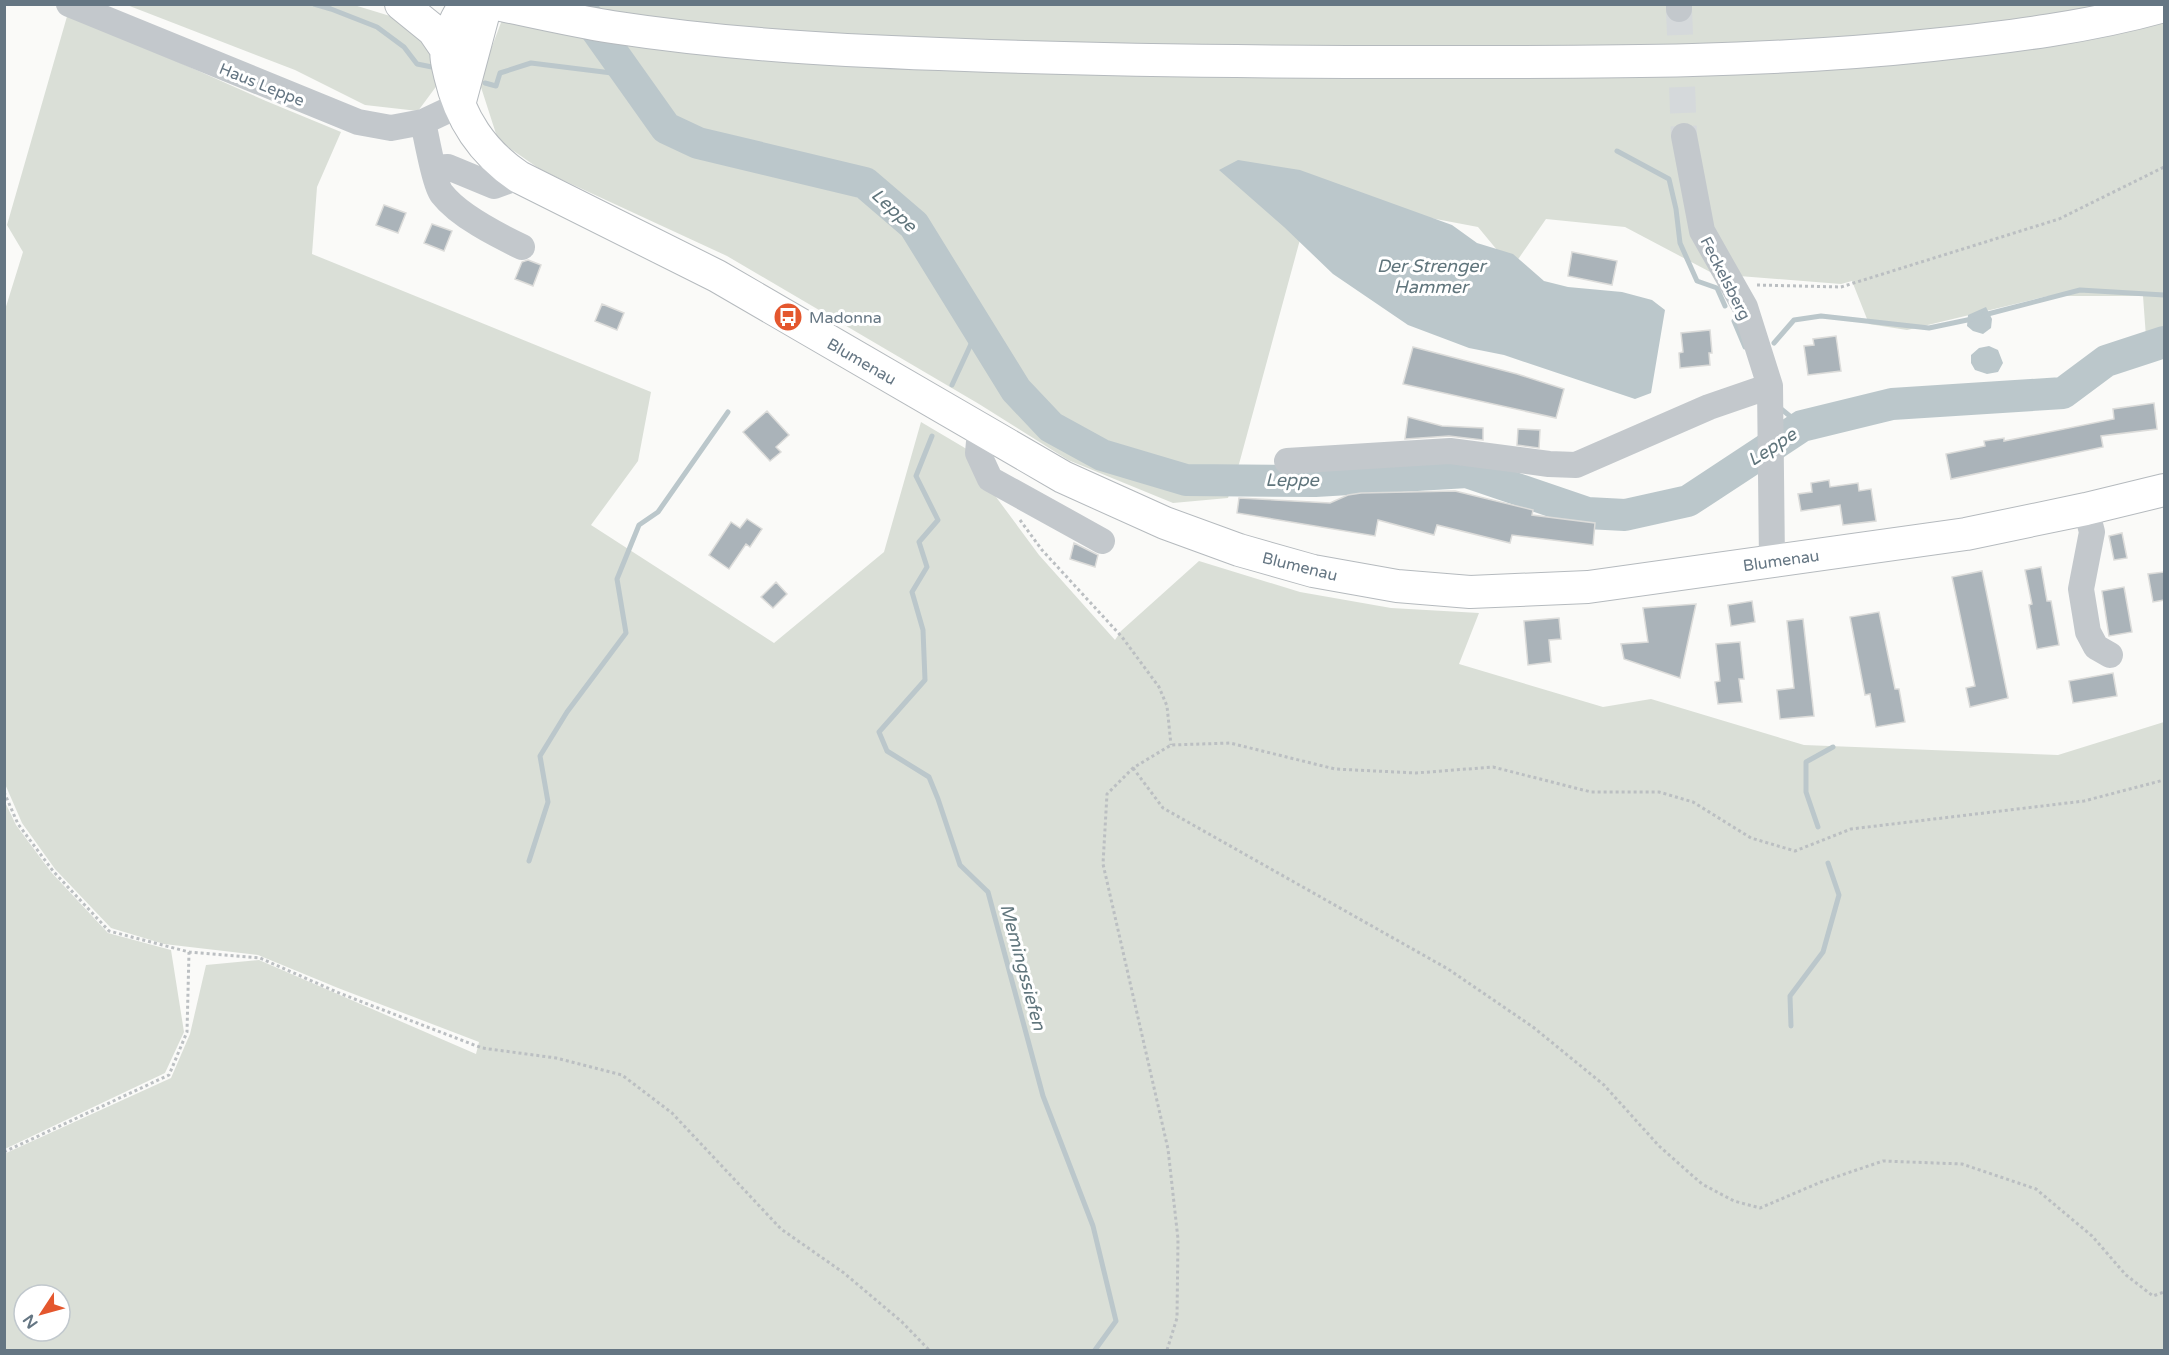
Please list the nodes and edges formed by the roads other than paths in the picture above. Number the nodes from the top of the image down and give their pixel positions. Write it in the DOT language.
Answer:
graph roads {
  1 [pos="69,4"];
  2 [pos="400,4"];
  3 [pos="465,4"];
  4 [pos="486,4"];
  5 [pos="496,4"];
  6 [pos="2164,6"];
  7 [pos="446,49"];
  8 [pos="459,105"];
  9 [pos="423,122"];
  10 [pos="1684,136"];
  11 [pos="434,168"];
  12 [pos="519,177"];
  13 [pos="522,248"];
  14 [pos="1770,386"];
  15 [pos="980,430"];
  16 [pos="1287,461"];
  17 [pos="2164,490"];
  18 [pos="2086,509"];
  19 [pos="1102,542"];
  20 [pos="1772,561"];
  21 [pos="2110,655"];
  1 -- 9 [label="street, Haus Leppe"];
  2 -- 7 [label="main road"];
  3 -- 7 [label="main road"];
  4 -- 8 [label="main road"];
  5 -- 6 [label="main road"];
  7 -- 8 [label="main road, Blumenau"];
  8 -- 9 [label="street, Haus Leppe"];
  8 -- 12 [label="main road, Blumenau"];
  9 -- 11 [label="street"];
  10 -- 14 [label="street, Feckelsberg"];
  11 -- 12 [label="street"];
  11 -- 13 [label="street"];
  12 -- 15 [label="main road, Blumenau"];
  14 -- 16 [label="street"];
  14 -- 20 [label="street, Feckelsberg"];
  15 -- 19 [label="street"];
  15 -- 20 [label="main road, Blumenau"];
  17 -- 18 [label="main road, Blumenau"];
  18 -- 20 [label="main road, Blumenau"];
  18 -- 21 [label="street"];
}
